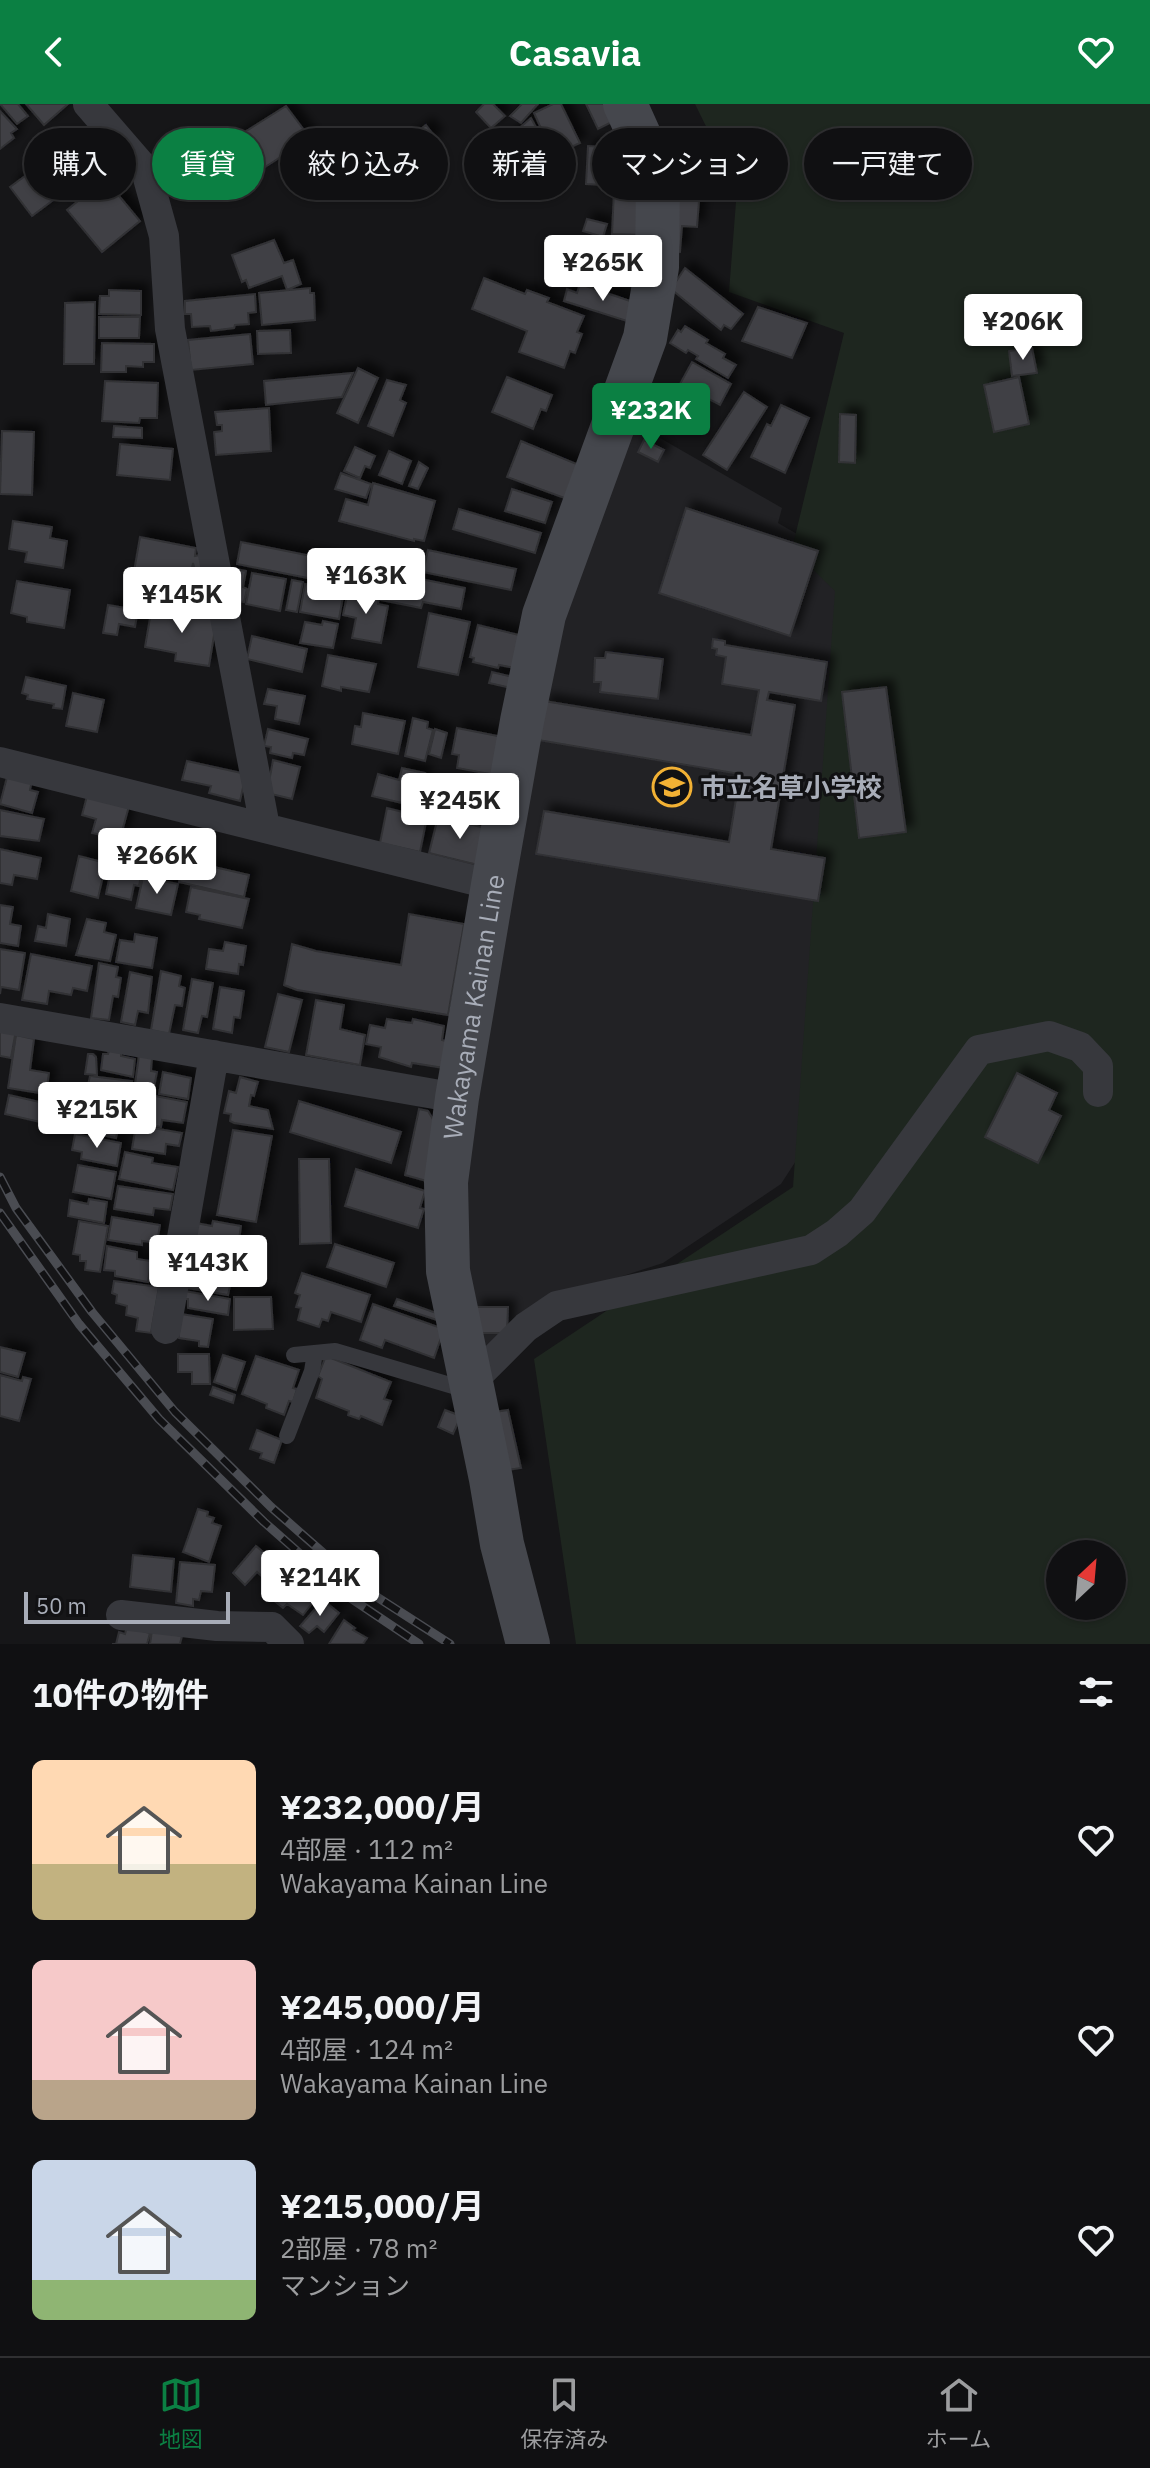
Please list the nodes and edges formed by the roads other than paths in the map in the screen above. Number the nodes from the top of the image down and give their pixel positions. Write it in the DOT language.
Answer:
graph roads {
  1 [pos="88,104"];
  2 [pos="625,104"];
  3 [pos="0,762"];
  4 [pos="265,827"];
  5 [pos="493,885"];
  6 [pos="0,1018"];
  7 [pos="214,1055"];
  8 [pos="1098,1092"];
  9 [pos="457,1098"];
  10 [pos="166,1329"];
  11 [pos="315,1353"];
  12 [pos="294,1355"];
  13 [pos="471,1387"];
  14 [pos="287,1436"];
  15 [pos="121,1615"];
  16 [pos="216,1635"];
  17 [pos="289,1644"];
  18 [pos="528,1644"];
  1 -- 4 [label="street"];
  2 -- 5 [label="main road, Wakayama Kainan Line"];
  3 -- 4 [label="street"];
  4 -- 5 [label="street"];
  5 -- 9 [label="main road, Wakayama Kainan Line"];
  6 -- 7 [label="street"];
  7 -- 9 [label="street"];
  7 -- 10 [label="street"];
  8 -- 13 [label="street"];
  9 -- 13 [label="main road, Wakayama Kainan Line"];
  11 -- 12 [label="lane"];
  11 -- 13 [label="lane"];
  11 -- 14 [label="lane"];
  13 -- 18 [label="main road, Wakayama Kainan Line"];
  15 -- 16 [label="street"];
  16 -- 17 [label="street"];
}
